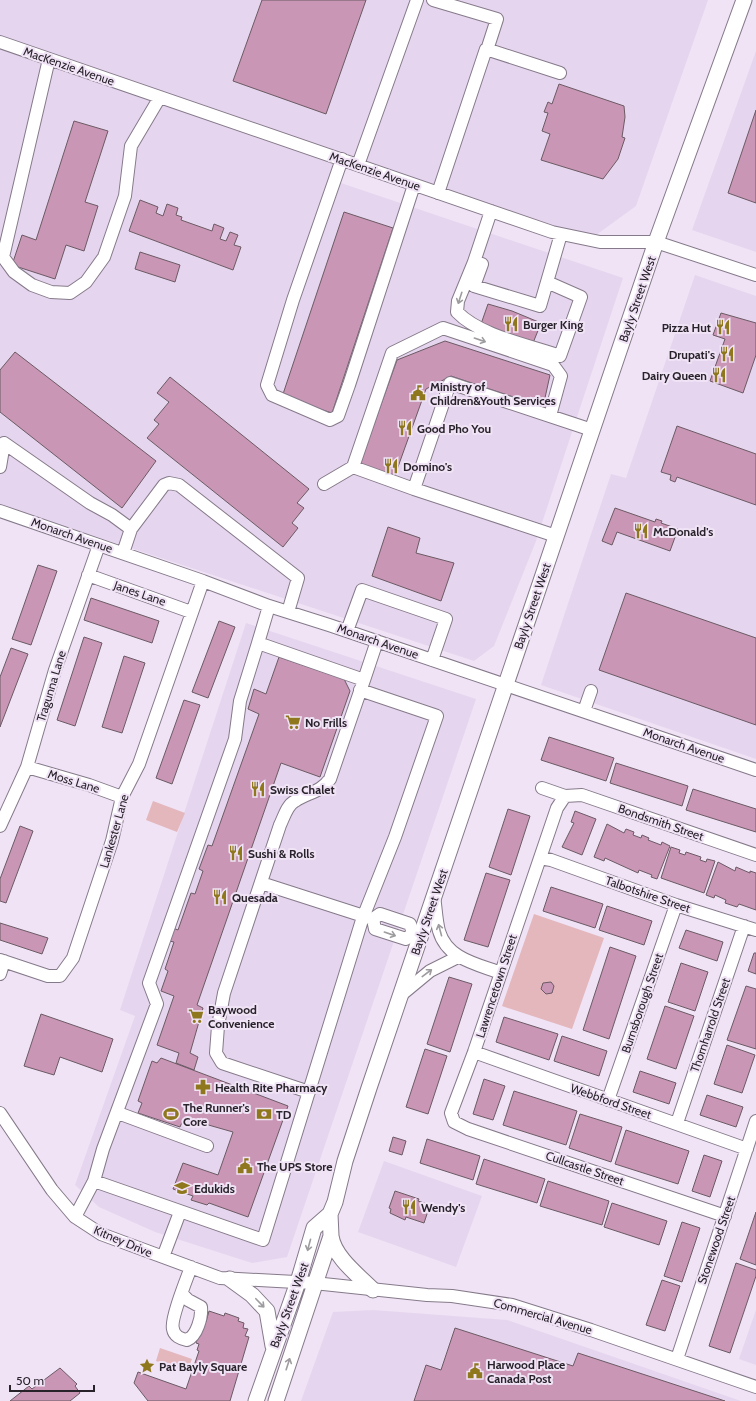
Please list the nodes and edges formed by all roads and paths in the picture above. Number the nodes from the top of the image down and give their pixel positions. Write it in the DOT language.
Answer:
graph roads {
  1 [pos="417,0"];
  2 [pos="433,0"];
  3 [pos="744,0"];
  4 [pos="0,42"];
  5 [pos="487,50"];
  6 [pos="49,59"];
  7 [pos="560,73"];
  8 [pos="160,97"];
  9 [pos="342,159"];
  10 [pos="358,165"];
  11 [pos="414,184"];
  12 [pos="438,193"];
  13 [pos="491,211"];
  14 [pos="561,234"];
  15 [pos="656,242"];
  16 [pos="1,256"];
  17 [pos="474,262"];
  18 [pos="756,275"];
  19 [pos="547,282"];
  20 [pos="550,416"];
  21 [pos="592,430"];
  22 [pos="0,467"];
  23 [pos="352,467"];
  24 [pos="324,484"];
  25 [pos="414,489"];
  26 [pos="0,511"];
  27 [pos="130,529"];
  28 [pos="556,536"];
  29 [pos="99,545"];
  30 [pos="123,553"];
  31 [pos="88,575"];
  32 [pos="203,581"];
  33 [pos="269,606"];
  34 [pos="191,612"];
  35 [pos="288,612"];
  36 [pos="347,631"];
  37 [pos="377,641"];
  38 [pos="258,643"];
  39 [pos="432,660"];
  40 [pos="362,685"];
  41 [pos="506,685"];
  42 [pos="591,691"];
  43 [pos="584,711"];
  44 [pos="27,767"];
  45 [pos="756,770"];
  46 [pos="542,788"];
  47 [pos="565,796"];
  48 [pos="122,797"];
  49 [pos="0,826"];
  50 [pos="756,855"];
  51 [pos="540,858"];
  52 [pos="261,884"];
  53 [pos="434,897"];
  54 [pos="676,905"];
  55 [pos="368,918"];
  56 [pos="744,926"];
  57 [pos="756,930"];
  58 [pos="417,934"];
  59 [pos="458,957"];
  60 [pos="2,960"];
  61 [pos="501,972"];
  62 [pos="0,974"];
  63 [pos="400,995"];
  64 [pos="474,1052"];
  65 [pos="309,1092"];
  66 [pos="608,1100"];
  67 [pos="0,1113"];
  68 [pos="118,1113"];
  69 [pos="450,1113"];
  70 [pos="756,1122"];
  71 [pos="677,1123"];
  72 [pos="208,1146"];
  73 [pos="747,1149"];
  74 [pos="94,1181"];
  75 [pos="180,1212"];
  76 [pos="330,1214"];
  77 [pos="724,1216"];
  78 [pos="75,1217"];
  79 [pos="331,1236"];
  80 [pos="163,1257"];
  81 [pos="191,1267"];
  82 [pos="230,1279"];
  83 [pos="298,1282"];
  84 [pos="314,1283"];
  85 [pos="373,1290"];
  86 [pos="182,1294"];
  87 [pos="274,1347"];
  88 [pos="677,1359"];
  89 [pos="756,1387"];
  90 [pos="256,1401"];
  91 [pos="276,1401"];
  1 -- 10 [label="street"];
  2 -- 5 [label="street"];
  3 -- 15 [label="main road, Bayly Street West"];
  4 -- 6 [label="street, MacKenzie Avenue"];
  5 -- 7 [label="street"];
  5 -- 12 [label="street"];
  6 -- 8 [label="street, MacKenzie Avenue"];
  6 -- 16 [label="street"];
  8 -- 9 [label="street, MacKenzie Avenue"];
  8 -- 16 [label="street"];
  9 -- 10 [label="street, MacKenzie Avenue"];
  9 -- 11 [label="street"];
  10 -- 11 [label="street, MacKenzie Avenue"];
  11 -- 12 [label="street, MacKenzie Avenue"];
  12 -- 13 [label="street, MacKenzie Avenue"];
  13 -- 14 [label="street, MacKenzie Avenue"];
  13 -- 17 [label="street"];
  14 -- 15 [label="street, MacKenzie Avenue"];
  14 -- 19 [label="street"];
  15 -- 18 [label="street, MacKenzie Avenue"];
  15 -- 21 [label="main road, Bayly Street West"];
  17 -- 19 [label="street"];
  17 -- 19 [label="street, one-way"];
  20 -- 21 [label="street"];
  23 -- 20 [label="street, one-way"];
  20 -- 25 [label="street"];
  21 -- 28 [label="main road, Bayly Street West"];
  22 -- 27 [label="street"];
  23 -- 24 [label="street"];
  23 -- 25 [label="street"];
  25 -- 28 [label="street"];
  26 -- 29 [label="street, Monarch Avenue"];
  27 -- 30 [label="street"];
  27 -- 35 [label="street"];
  28 -- 41 [label="main road, Bayly Street West"];
  29 -- 30 [label="street, Monarch Avenue"];
  29 -- 31 [label="street, Tragunna Lane"];
  30 -- 32 [label="street, Monarch Avenue"];
  31 -- 34 [label="street, Janes Lane"];
  31 -- 44 [label="street, Tragunna Lane"];
  32 -- 33 [label="street, Monarch Avenue"];
  32 -- 34 [label="street, Lankester Lane"];
  33 -- 35 [label="street, Monarch Avenue"];
  33 -- 38 [label="street"];
  34 -- 48 [label="street, Lankester Lane"];
  35 -- 36 [label="street, Monarch Avenue"];
  36 -- 37 [label="street, Monarch Avenue"];
  36 -- 39 [label="street"];
  37 -- 39 [label="street, Monarch Avenue"];
  37 -- 40 [label="street"];
  38 -- 40 [label="street"];
  38 -- 68 [label="street"];
  39 -- 41 [label="street, Monarch Avenue"];
  40 -- 52 [label="street"];
  40 -- 55 [label="street"];
  41 -- 43 [label="street, Monarch Avenue"];
  41 -- 53 [label="main road, Bayly Street West"];
  42 -- 43 [label="street"];
  43 -- 45 [label="street, Monarch Avenue"];
  44 -- 48 [label="street, Moss Lane"];
  44 -- 49 [label="street, Tragunna Lane"];
  46 -- 47 [label="street, Bondsmith Street"];
  47 -- 50 [label="street, Bondsmith Street"];
  47 -- 51 [label="street"];
  48 -- 60 [label="street, Lankester Lane"];
  51 -- 54 [label="street, Talbotshire Street"];
  51 -- 61 [label="street, Lawrencetown Street"];
  52 -- 55 [label="street"];
  52 -- 65 [label="street"];
  53 -- 58 [label="main road, Bayly Street West"];
  59 -- 53 [label="street, one-way"];
  54 -- 56 [label="street, Talbotshire Street"];
  54 -- 66 [label="street, Burnsborough Street"];
  55 -- 58 [label="street"];
  55 -- 65 [label="street"];
  56 -- 57 [label="street, Talbotshire Street"];
  56 -- 71 [label="street, Thornharrold Street"];
  58 -- 63 [label="main road, Bayly Street West"];
  59 -- 61 [label="street"];
  63 -- 59 [label="street, one-way"];
  60 -- 62 [label="street"];
  61 -- 64 [label="street, Lawrencetown Street"];
  63 -- 76 [label="main road, Bayly Street West"];
  64 -- 66 [label="street, Webbford Street"];
  64 -- 69 [label="street, Lawrencetown Street"];
  65 -- 75 [label="street"];
  66 -- 71 [label="street, Webbford Street"];
  67 -- 78 [label="street, Kitney Drive"];
  68 -- 72 [label="street"];
  68 -- 74 [label="street"];
  69 -- 77 [label="street, Cullcastle Street"];
  70 -- 73 [label="street, Stonewood Street"];
  71 -- 73 [label="street, Webbford Street"];
  73 -- 77 [label="street, Stonewood Street"];
  74 -- 75 [label="street"];
  74 -- 78 [label="street"];
  75 -- 80 [label="street"];
  76 -- 79 [label="main road, Bayly Street West"];
  76 -- 83 [label="main road, Bayly Street West, one-way"];
  77 -- 88 [label="street, Stonewood Street"];
  78 -- 80 [label="street, Kitney Drive"];
  79 -- 84 [label="main road, Bayly Street West"];
  79 -- 85 [label="main road"];
  80 -- 81 [label="street, Kitney Drive"];
  81 -- 82 [label="street, Kitney Drive"];
  81 -- 86 [label="street"];
  82 -- 83 [label="street, Kitney Drive"];
  82 -- 87 [label="main road, one-way"];
  83 -- 84 [label="street, Commercial Avenue"];
  83 -- 87 [label="main road, Bayly Street West"];
  84 -- 85 [label="street, Commercial Avenue"];
  91 -- 84 [label="main road, Bayly Street West, one-way"];
  85 -- 88 [label="street, Commercial Avenue"];
  87 -- 90 [label="main road, Bayly Street West"];
  88 -- 89 [label="street, Commercial Avenue"];
}
